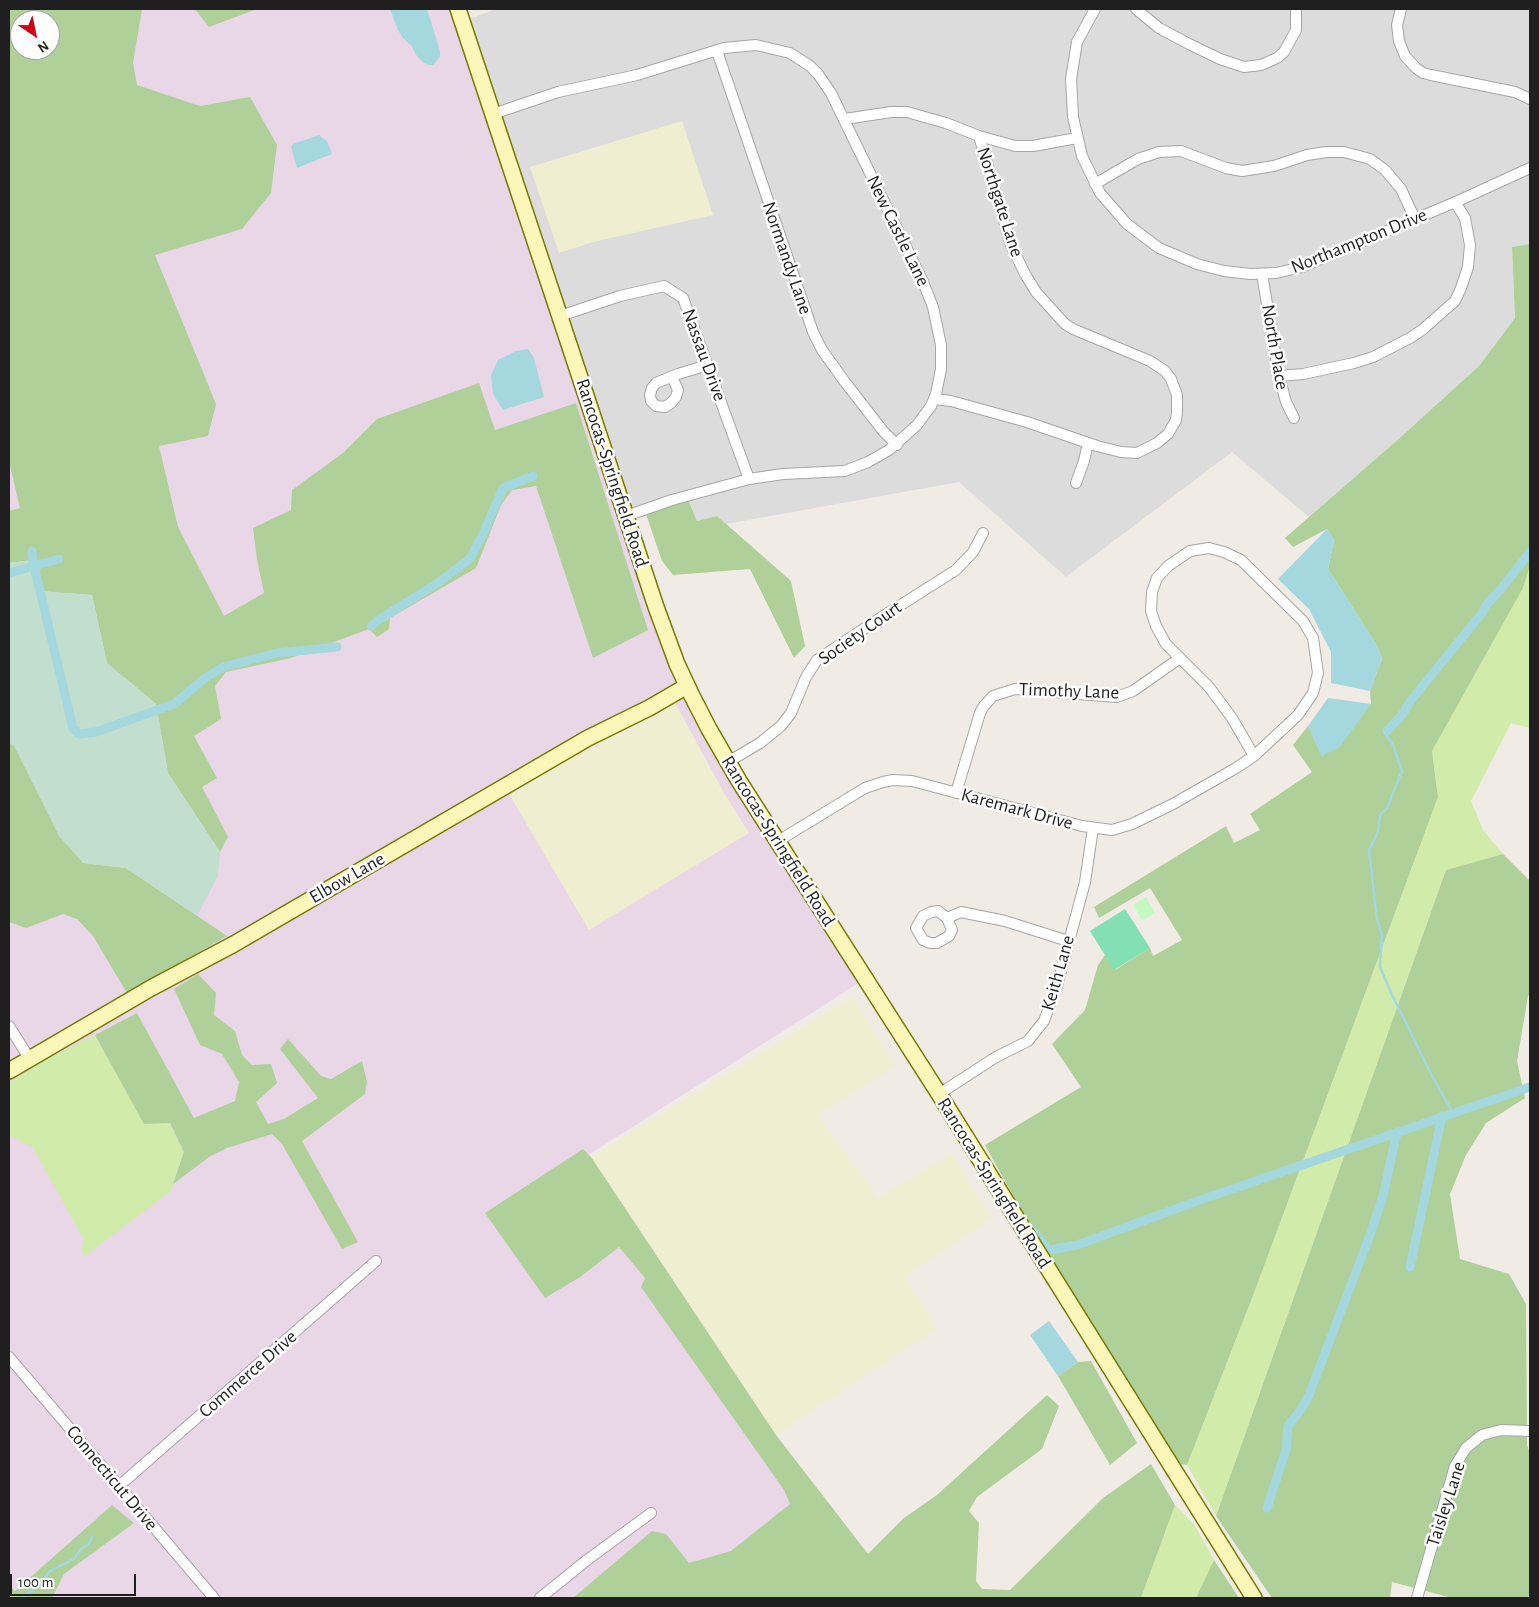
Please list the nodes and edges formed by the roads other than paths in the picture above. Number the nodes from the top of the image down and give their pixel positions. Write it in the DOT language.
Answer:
graph roads {
  1 [pos="458,9"];
  2 [pos="1095,9"];
  3 [pos="1136,9"];
  4 [pos="1296,9"];
  5 [pos="1400,9"];
  6 [pos="717,51"];
  7 [pos="1530,99"];
  8 [pos="493,114"];
  9 [pos="845,119"];
  10 [pos="979,136"];
  11 [pos="1077,138"];
  12 [pos="1530,168"];
  13 [pos="1095,184"];
  14 [pos="1455,202"];
  15 [pos="1415,219"];
  16 [pos="1262,274"];
  17 [pos="560,316"];
  18 [pos="708,365"];
  19 [pos="1279,376"];
  20 [pos="672,377"];
  21 [pos="934,399"];
  22 [pos="1294,418"];
  23 [pos="1088,443"];
  24 [pos="897,444"];
  25 [pos="748,479"];
  26 [pos="1076,483"];
  27 [pos="626,516"];
  28 [pos="983,533"];
  29 [pos="1180,658"];
  30 [pos="687,686"];
  31 [pos="1254,756"];
  32 [pos="728,762"];
  33 [pos="956,793"];
  34 [pos="1093,828"];
  35 [pos="778,841"];
  36 [pos="947,918"];
  37 [pos="1068,941"];
  38 [pos="9,1026"];
  39 [pos="30,1058"];
  40 [pos="9,1071"];
  41 [pos="939,1094"];
  42 [pos="376,1261"];
  43 [pos="9,1357"];
  44 [pos="1530,1430"];
  45 [pos="119,1486"];
  46 [pos="651,1514"];
  47 [pos="214,1598"];
  48 [pos="540,1598"];
  49 [pos="1254,1598"];
  50 [pos="1416,1598"];
  1 -- 8 [label="main road, Rancocas-Springfield Road"];
  2 -- 11 [label="street, Northampton Drive"];
  3 -- 4 [label="street"];
  5 -- 7 [label="street"];
  6 -- 8 [label="street, New Castle Lane"];
  6 -- 9 [label="street, New Castle Lane"];
  6 -- 24 [label="street, Normandy Lane"];
  8 -- 17 [label="main road, Rancocas-Springfield Road"];
  9 -- 10 [label="street, Northgate Lane"];
  9 -- 21 [label="street, New Castle Lane"];
  10 -- 11 [label="street"];
  10 -- 23 [label="street, Northgate Lane"];
  11 -- 13 [label="street, Northampton Drive"];
  12 -- 14 [label="street, Northampton Drive"];
  13 -- 15 [label="street"];
  13 -- 16 [label="street, Northampton Drive"];
  14 -- 15 [label="street, Northampton Drive"];
  14 -- 19 [label="street"];
  15 -- 16 [label="street, Northampton Drive"];
  16 -- 19 [label="street, North Place"];
  17 -- 18 [label="street, Nassau Drive"];
  17 -- 27 [label="main road, Rancocas-Springfield Road"];
  18 -- 20 [label="street"];
  18 -- 25 [label="street, Nassau Drive"];
  19 -- 22 [label="street, North Place"];
  21 -- 23 [label="street, Northgate Lane"];
  21 -- 24 [label="street, New Castle Lane"];
  23 -- 26 [label="street"];
  24 -- 25 [label="street, New Castle Lane"];
  25 -- 27 [label="street, New Castle Lane"];
  27 -- 30 [label="main road, Rancocas-Springfield Road"];
  28 -- 32 [label="street, Society Court"];
  29 -- 31 [label="street, Karemark Drive"];
  29 -- 31 [label="street, Karemark Drive"];
  29 -- 33 [label="street, Timothy Lane"];
  30 -- 32 [label="main road, Rancocas-Springfield Road"];
  30 -- 39 [label="main road, Elbow Lane"];
  31 -- 34 [label="street, Karemark Drive"];
  32 -- 35 [label="main road, Rancocas-Springfield Road"];
  33 -- 34 [label="street, Karemark Drive"];
  33 -- 35 [label="street, Karemark Drive"];
  34 -- 37 [label="street, Keith Lane"];
  35 -- 41 [label="main road, Rancocas-Springfield Road"];
  36 -- 37 [label="street"];
  37 -- 41 [label="street, Keith Lane"];
  38 -- 39 [label="street"];
  39 -- 40 [label="main road, Elbow Lane"];
  41 -- 49 [label="main road, Rancocas-Springfield Road"];
  42 -- 45 [label="street, Commerce Drive"];
  43 -- 45 [label="street, Connecticut Drive"];
  44 -- 50 [label="street, Taisley Lane"];
  45 -- 47 [label="street, Connecticut Drive"];
  46 -- 48 [label="street"];
}
